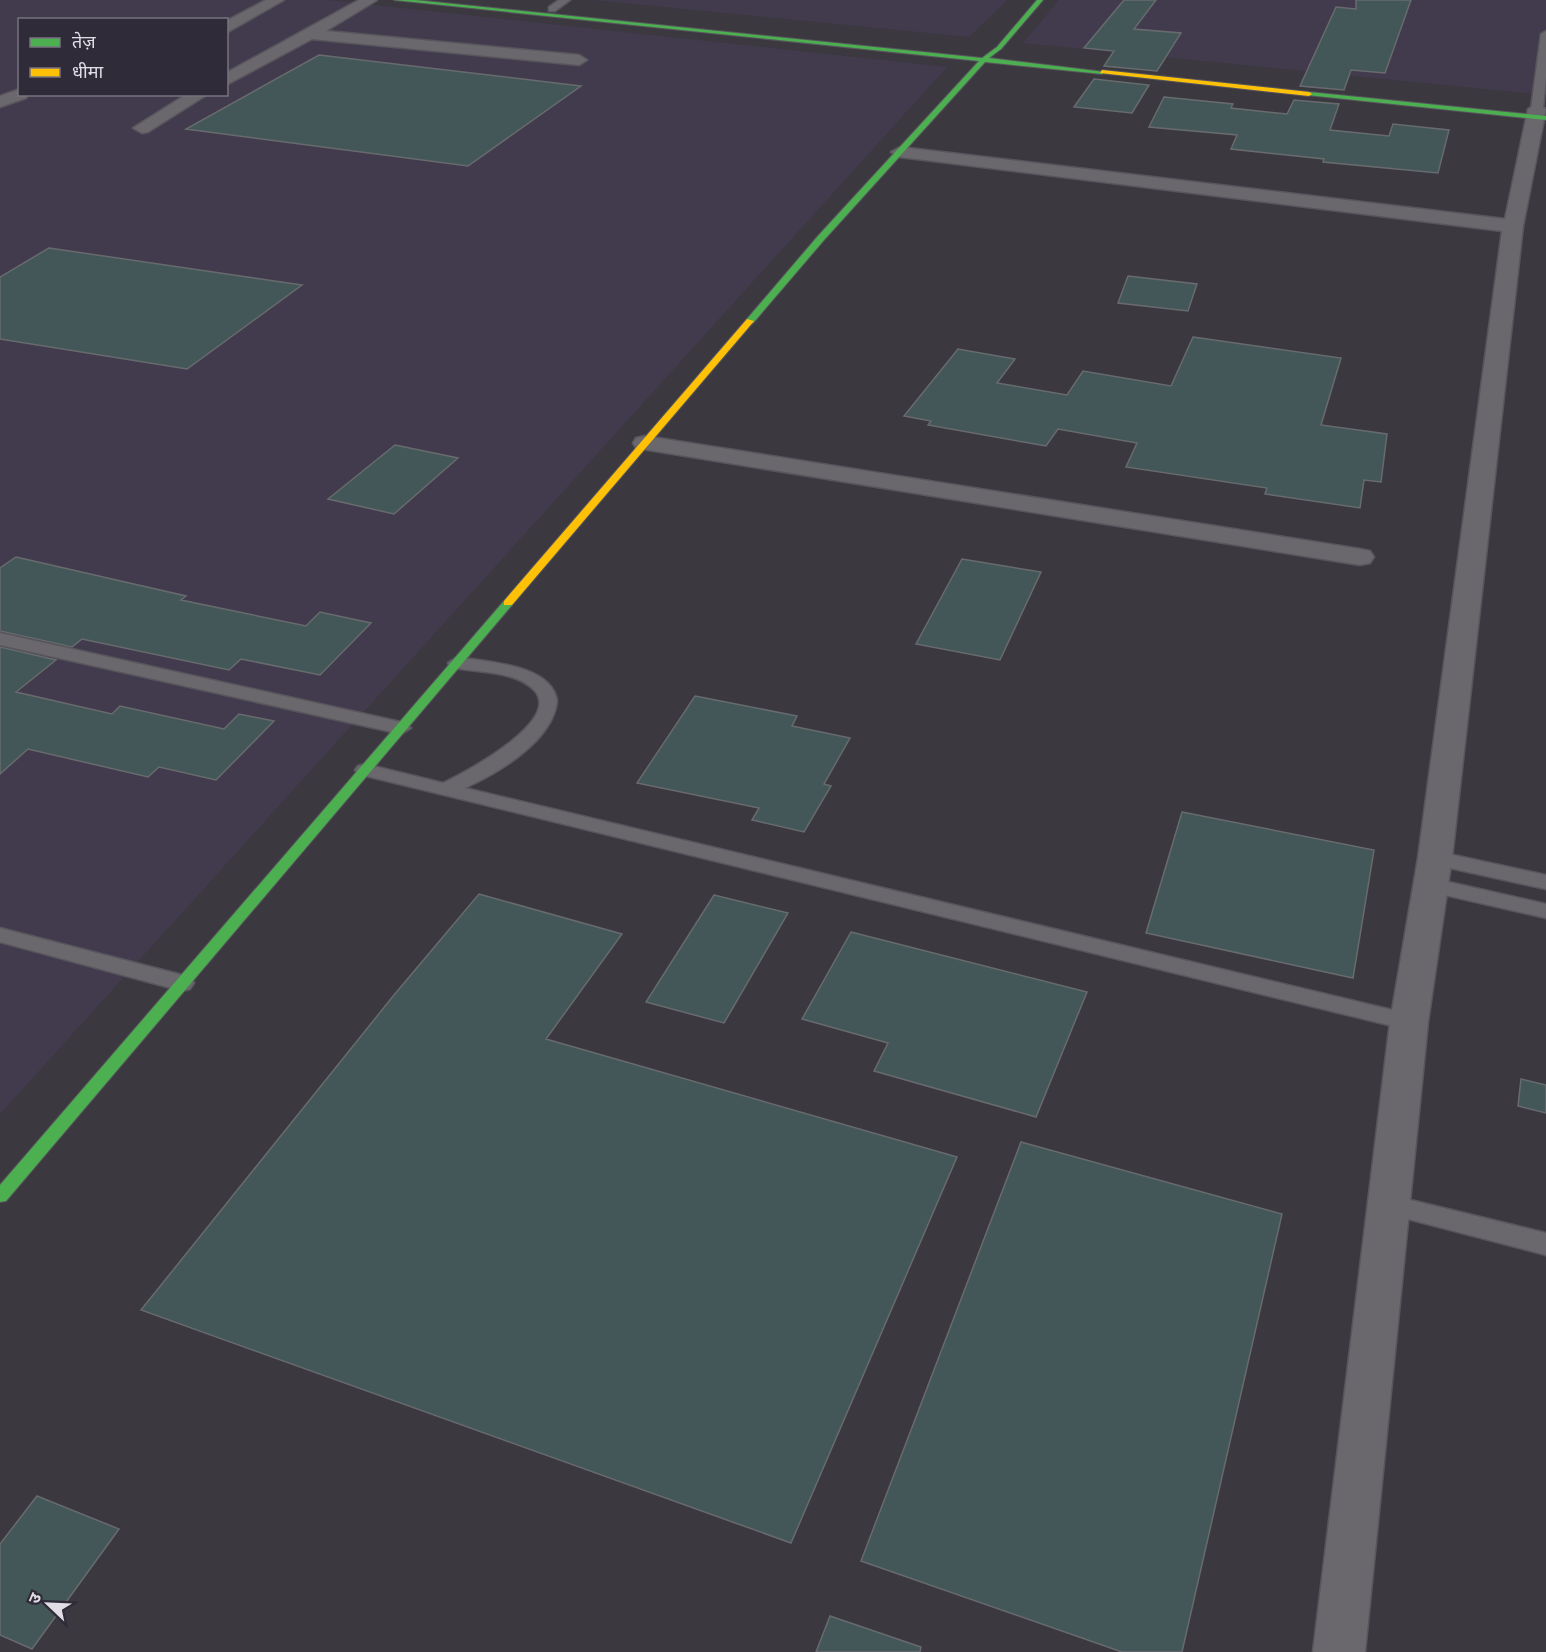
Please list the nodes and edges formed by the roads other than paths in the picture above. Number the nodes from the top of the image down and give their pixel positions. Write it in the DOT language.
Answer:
graph roads {
  1 [pos="277,0"];
  2 [pos="370,0"];
  3 [pos="397,0"];
  4 [pos="466,0"];
  5 [pos="565,0"];
  6 [pos="1040,0"];
  7 [pos="552,9"];
  8 [pos="228,27"];
  9 [pos="310,34"];
  10 [pos="1546,34"];
  11 [pos="986,57"];
  12 [pos="579,60"];
  13 [pos="228,79"];
  14 [pos="18,95"];
  15 [pos="197,96"];
  16 [pos="0,102"];
  17 [pos="1541,114"];
  18 [pos="142,128"];
  19 [pos="900,152"];
  20 [pos="1513,226"];
  21 [pos="645,443"];
  22 [pos="1360,556"];
  23 [pos="0,639"];
  24 [pos="456,663"];
  25 [pos="401,728"];
  26 [pos="365,770"];
  27 [pos="445,789"];
  28 [pos="1433,872"];
  29 [pos="1546,882"];
  30 [pos="1546,911"];
  31 [pos="0,935"];
  32 [pos="182,983"];
  33 [pos="1409,1022"];
  34 [pos="0,1196"];
  35 [pos="1390,1205"];
  36 [pos="1546,1244"];
  37 [pos="1339,1652"];
  1 -- 8 [label="street"];
  2 -- 9 [label="street"];
  3 -- 11 [label="street"];
  4 -- 7 [label="street"];
  5 -- 7 [label="lane"];
  6 -- 11 [label="street"];
  7 -- 11 [label="street"];
  9 -- 12 [label="street"];
  9 -- 13 [label="street"];
  10 -- 17 [label="lane"];
  11 -- 17 [label="street"];
  11 -- 19 [label="street"];
  14 -- 16 [label="street"];
  15 -- 18 [label="street"];
  17 -- 20 [label="street"];
  19 -- 20 [label="street"];
  19 -- 21 [label="street"];
  20 -- 28 [label="street"];
  21 -- 22 [label="street"];
  21 -- 24 [label="street"];
  23 -- 25 [label="lane"];
  24 -- 25 [label="street"];
  24 -- 27 [label="lane"];
  25 -- 26 [label="street"];
  26 -- 27 [label="lane"];
  26 -- 32 [label="street"];
  27 -- 33 [label="lane"];
  28 -- 29 [label="lane"];
  28 -- 30 [label="lane"];
  28 -- 33 [label="street"];
  31 -- 32 [label="lane"];
  32 -- 34 [label="street"];
  33 -- 35 [label="street"];
  35 -- 36 [label="lane"];
  35 -- 37 [label="street"];
}
